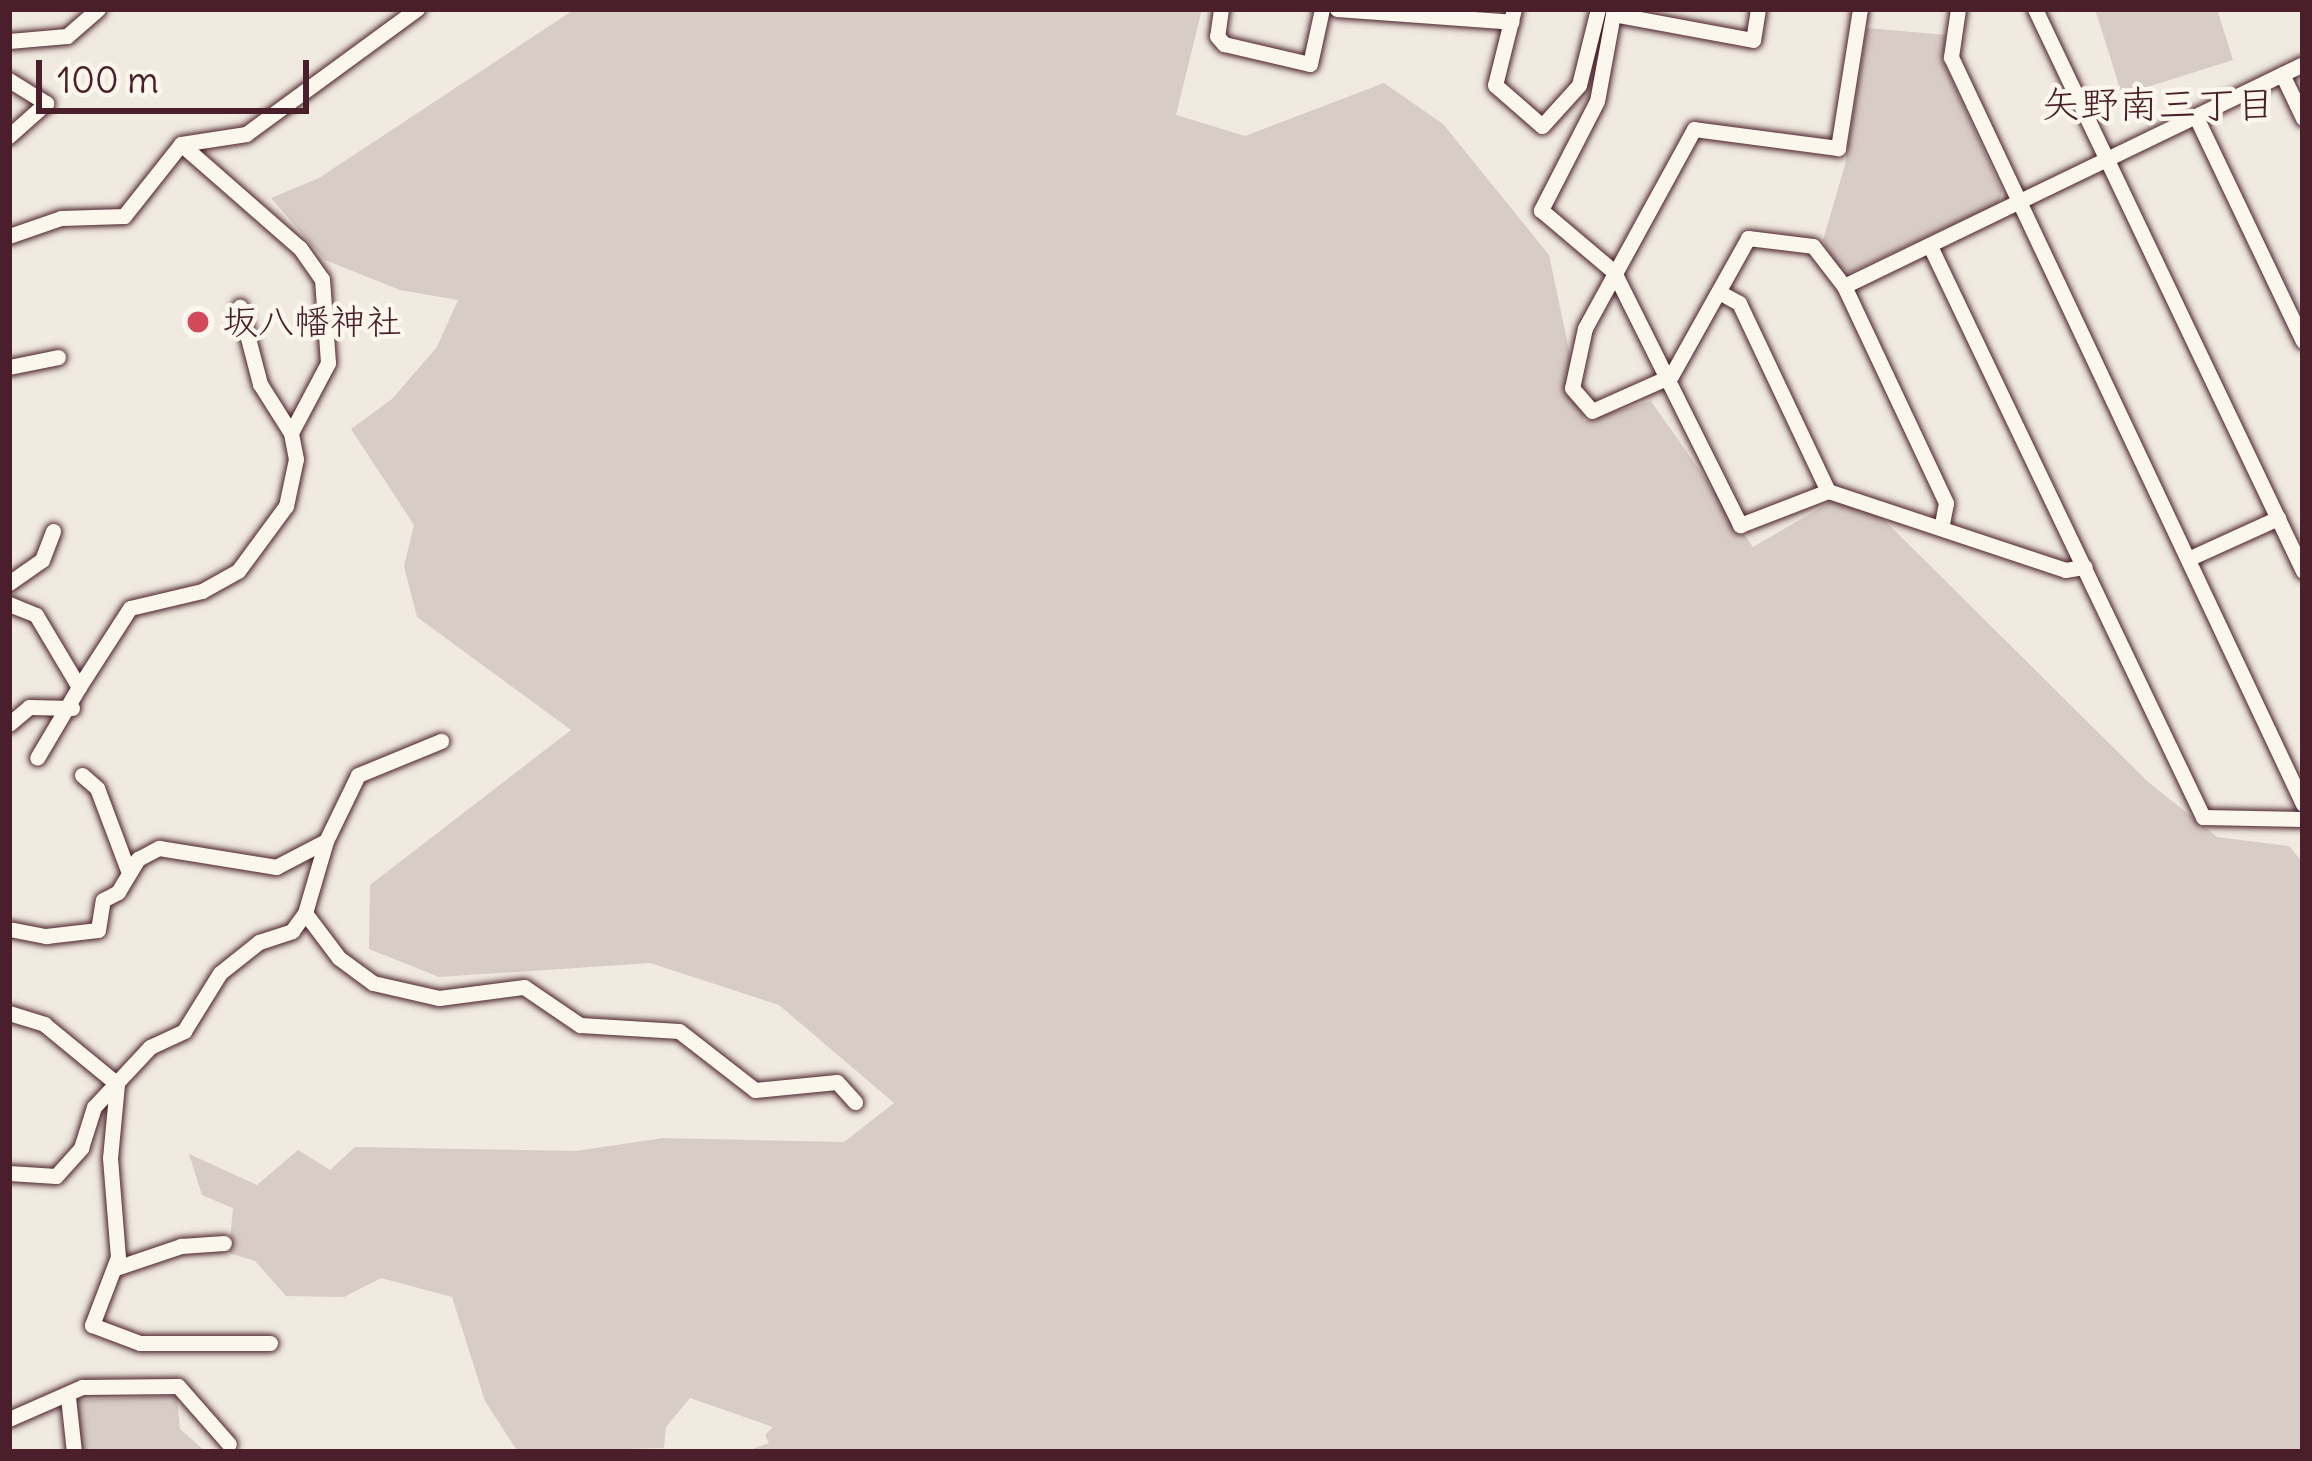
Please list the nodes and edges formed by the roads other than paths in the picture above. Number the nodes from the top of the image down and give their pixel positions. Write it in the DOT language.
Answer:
graph roads {
  1 [pos="98,9"];
  2 [pos="418,9"];
  3 [pos="1221,9"];
  4 [pos="1322,9"];
  5 [pos="1336,9"];
  6 [pos="1598,9"];
  7 [pos="1758,9"];
  8 [pos="1860,9"];
  9 [pos="1958,9"];
  10 [pos="2035,9"];
  11 [pos="1513,15"];
  12 [pos="9,41"];
  13 [pos="2303,64"];
  14 [pos="2282,74"];
  15 [pos="9,80"];
  16 [pos="2196,117"];
  17 [pos="2303,118"];
  18 [pos="9,136"];
  19 [pos="181,145"];
  20 [pos="2108,159"];
  21 [pos="2017,201"];
  22 [pos="9,236"];
  23 [pos="1930,246"];
  24 [pos="1613,272"];
  25 [pos="1844,286"];
  26 [pos="1719,292"];
  27 [pos="240,307"];
  28 [pos="2303,340"];
  29 [pos="58,357"];
  30 [pos="9,367"];
  31 [pos="1671,376"];
  32 [pos="290,434"];
  33 [pos="1828,491"];
  34 [pos="2278,518"];
  35 [pos="1942,524"];
  36 [pos="53,531"];
  37 [pos="2190,559"];
  38 [pos="2085,567"];
  39 [pos="2303,571"];
  40 [pos="9,583"];
  41 [pos="9,604"];
  42 [pos="79,687"];
  43 [pos="72,708"];
  44 [pos="9,724"];
  45 [pos="441,741"];
  46 [pos="37,758"];
  47 [pos="82,775"];
  48 [pos="2303,804"];
  49 [pos="2303,819"];
  50 [pos="326,841"];
  51 [pos="129,873"];
  52 [pos="305,913"];
  53 [pos="9,929"];
  54 [pos="9,1012"];
  55 [pos="117,1084"];
  56 [pos="855,1102"];
  57 [pos="9,1173"];
  58 [pos="224,1244"];
  59 [pos="116,1268"];
  60 [pos="270,1343"];
  61 [pos="68,1396"];
  62 [pos="9,1419"];
  63 [pos="229,1444"];
  64 [pos="74,1452"];
  1 -- 12 [label="street"];
  2 -- 19 [label="street"];
  3 -- 4 [label="street"];
  5 -- 11 [label="street"];
  6 -- 11 [label="street"];
  7 -- 24 [label="street"];
  8 -- 24 [label="street"];
  9 -- 21 [label="street"];
  10 -- 20 [label="street"];
  13 -- 14 [label="street"];
  14 -- 16 [label="street"];
  14 -- 17 [label="street"];
  15 -- 18 [label="street"];
  16 -- 20 [label="street"];
  16 -- 28 [label="street"];
  19 -- 22 [label="street"];
  19 -- 32 [label="street"];
  20 -- 21 [label="street"];
  20 -- 34 [label="street"];
  21 -- 23 [label="street"];
  21 -- 37 [label="street"];
  23 -- 25 [label="street"];
  23 -- 38 [label="street"];
  24 -- 31 [label="street"];
  24 -- 31 [label="street"];
  25 -- 26 [label="street"];
  25 -- 35 [label="street"];
  26 -- 31 [label="street"];
  26 -- 33 [label="street"];
  27 -- 32 [label="street"];
  29 -- 30 [label="street"];
  31 -- 33 [label="street"];
  32 -- 42 [label="street"];
  33 -- 35 [label="street"];
  34 -- 37 [label="street"];
  34 -- 39 [label="street"];
  35 -- 38 [label="street"];
  36 -- 40 [label="street"];
  37 -- 48 [label="street"];
  38 -- 49 [label="street"];
  41 -- 42 [label="street"];
  42 -- 43 [label="street"];
  43 -- 44 [label="street"];
  43 -- 46 [label="street"];
  45 -- 50 [label="street"];
  47 -- 51 [label="street"];
  50 -- 51 [label="street"];
  50 -- 52 [label="street"];
  51 -- 53 [label="street"];
  52 -- 55 [label="street"];
  52 -- 56 [label="street"];
  54 -- 55 [label="street"];
  55 -- 57 [label="street"];
  55 -- 59 [label="street"];
  58 -- 59 [label="street"];
  59 -- 60 [label="street"];
  61 -- 62 [label="street"];
  61 -- 63 [label="street"];
  61 -- 64 [label="street"];
}
